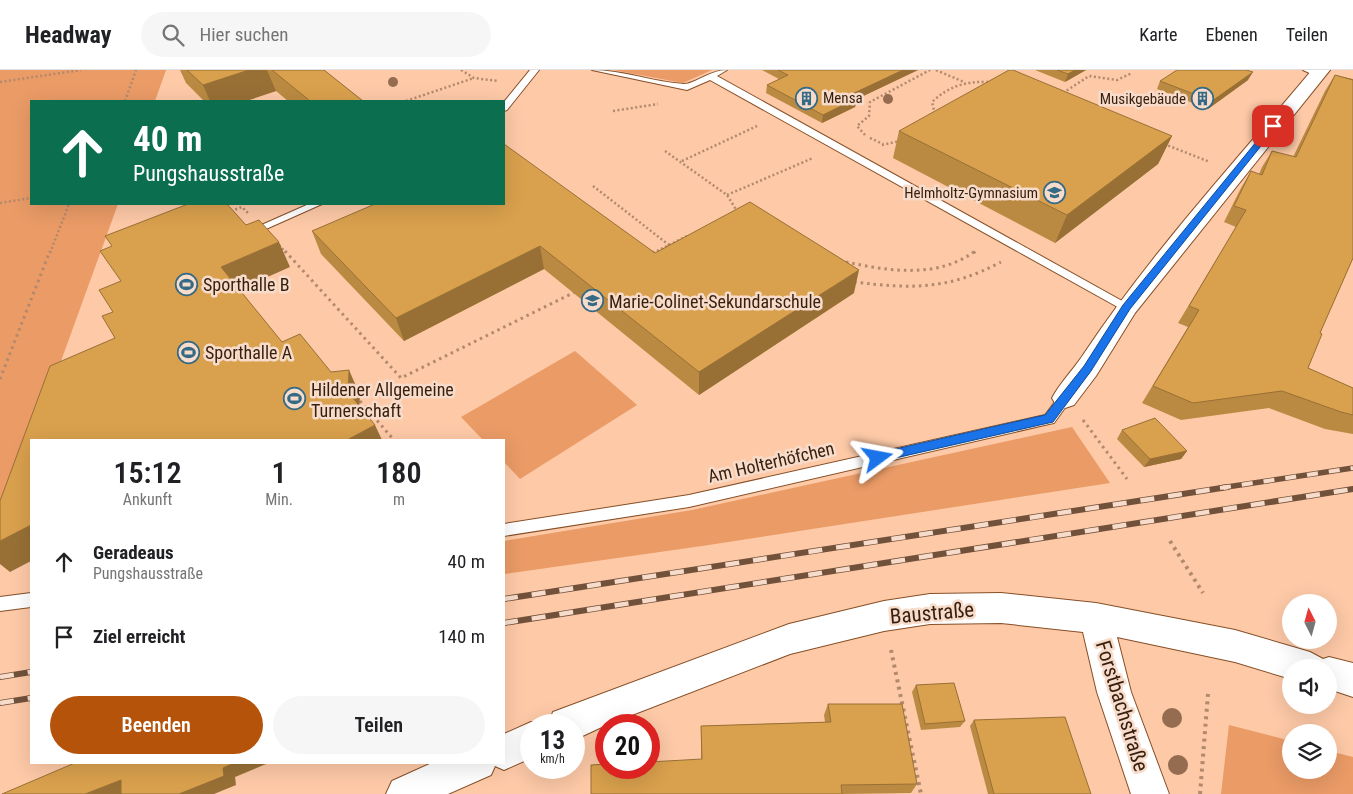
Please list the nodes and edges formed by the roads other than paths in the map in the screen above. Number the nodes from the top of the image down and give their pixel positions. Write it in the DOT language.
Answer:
graph roads {
  1 [pos="535,70"];
  2 [pos="596,70"];
  3 [pos="724,70"];
  4 [pos="1315,71"];
  5 [pos="710,76"];
  6 [pos="505,107"];
  7 [pos="315,205"];
  8 [pos="262,227"];
  9 [pos="1127,307"];
  10 [pos="1065,398"];
  11 [pos="505,530"];
  12 [pos="30,600"];
  13 [pos="0,604"];
  14 [pos="1096,618"];
  15 [pos="1282,660"];
  16 [pos="1337,675"];
  17 [pos="1353,680"];
  18 [pos="585,718"];
  19 [pos="520,745"];
  20 [pos="505,752"];
  21 [pos="473,764"];
  22 [pos="405,794"];
  23 [pos="1150,794"];
  1 -- 6 [label="lane"];
  2 -- 5 [label="lane"];
  3 -- 5 [label="lane"];
  4 -- 9 [label="street"];
  5 -- 9 [label="lane"];
  7 -- 8 [label="lane"];
  9 -- 10 [label="street"];
  10 -- 11 [label="lane, Am Holterhöfchen"];
  12 -- 13 [label="lane"];
  14 -- 15 [label="street, Baustraße"];
  14 -- 18 [label="street, Baustraße"];
  14 -- 23 [label="street, Forstbachstraße"];
  16 -- 17 [label="street"];
  19 -- 20 [label="street"];
  21 -- 22 [label="street"];
}
